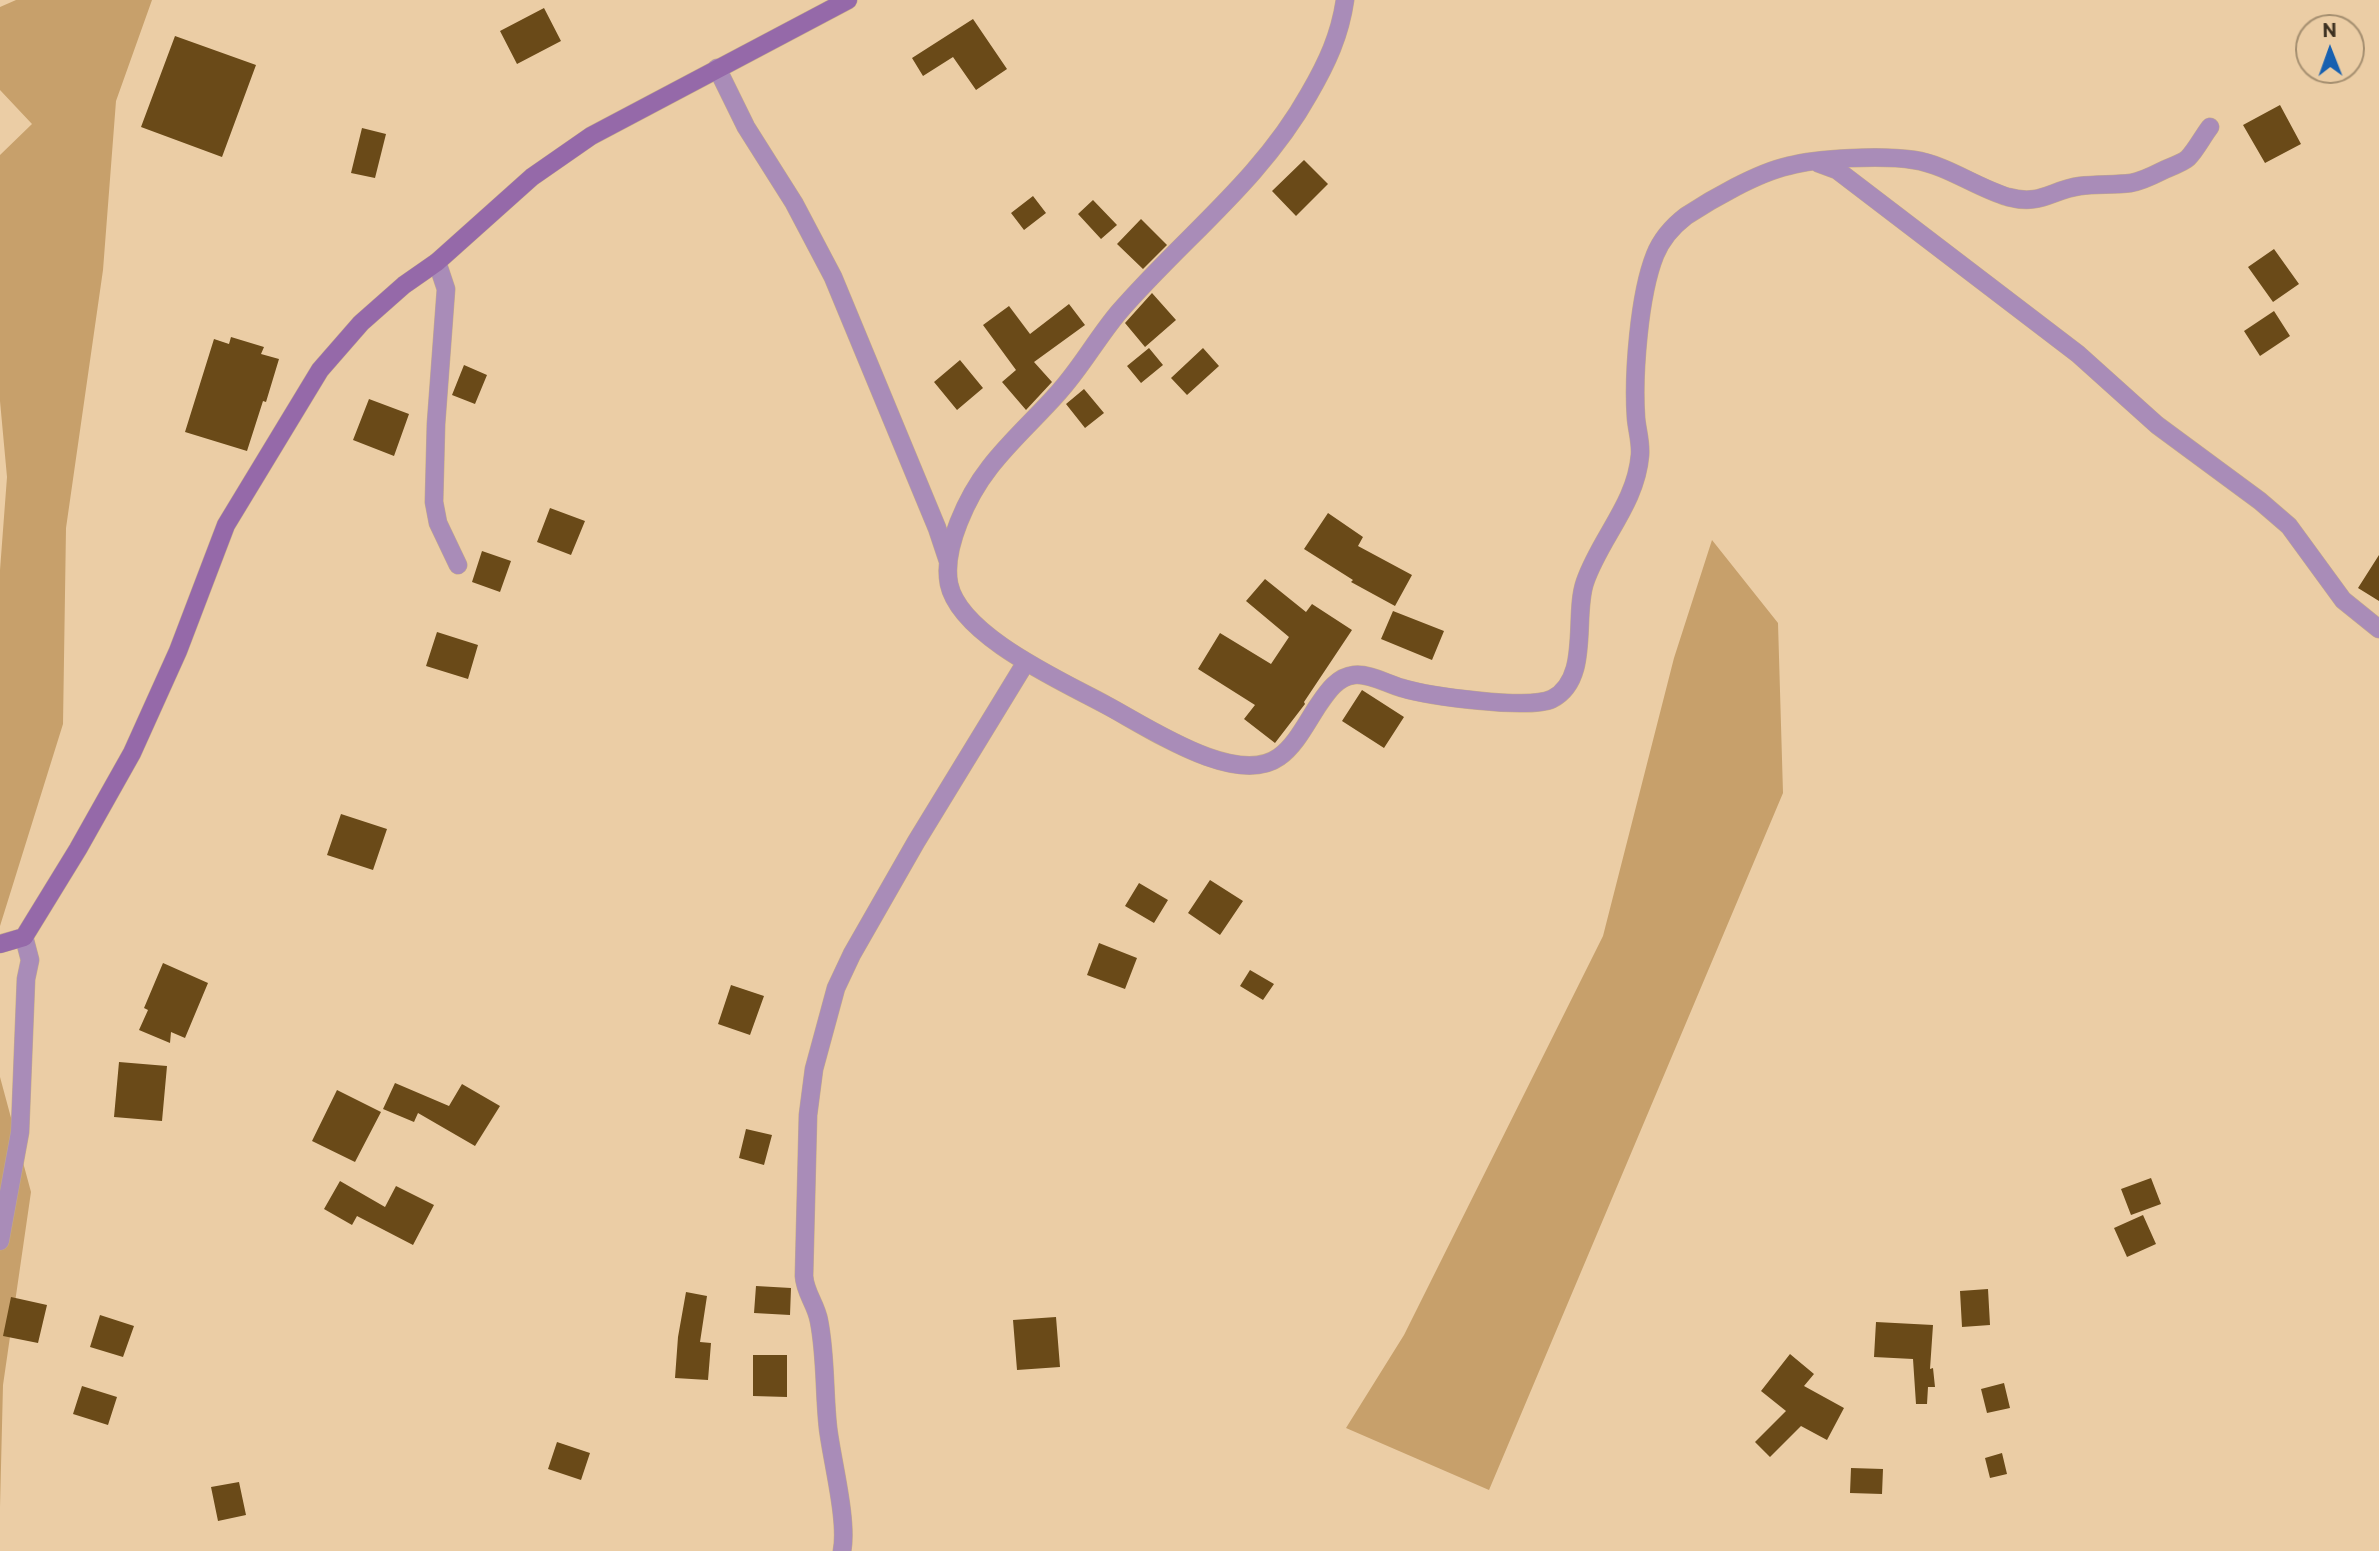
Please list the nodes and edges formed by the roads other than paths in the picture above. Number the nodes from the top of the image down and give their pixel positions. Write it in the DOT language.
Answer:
graph roads {
  1 [pos="848,0"];
  2 [pos="1345,0"];
  3 [pos="717,68"];
  4 [pos="2210,127"];
  5 [pos="1814,162"];
  6 [pos="437,262"];
  7 [pos="948,561"];
  8 [pos="458,565"];
  9 [pos="2379,629"];
  10 [pos="1026,662"];
  11 [pos="24,937"];
  12 [pos="0,944"];
  13 [pos="0,1241"];
  14 [pos="842,1551"];
  1 -- 3 [label="street"];
  2 -- 7 [label="street"];
  3 -- 6 [label="street"];
  3 -- 7 [label="street"];
  4 -- 5 [label="street"];
  5 -- 9 [label="street"];
  5 -- 10 [label="street"];
  6 -- 8 [label="street"];
  6 -- 11 [label="street"];
  7 -- 10 [label="street"];
  10 -- 14 [label="street"];
  11 -- 12 [label="street"];
  11 -- 13 [label="street"];
}
